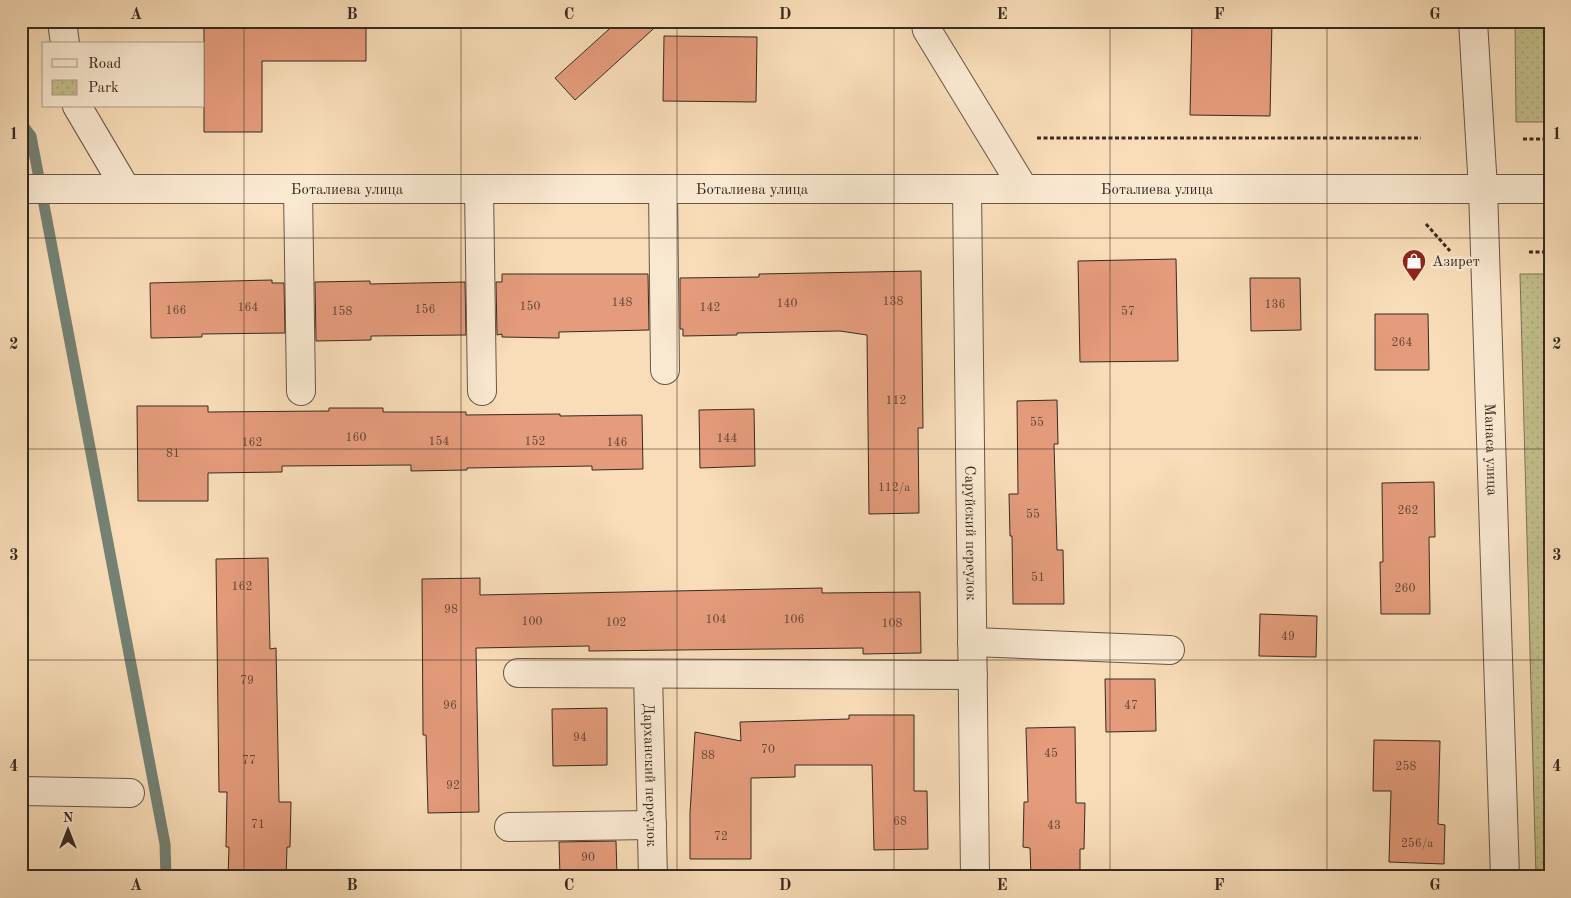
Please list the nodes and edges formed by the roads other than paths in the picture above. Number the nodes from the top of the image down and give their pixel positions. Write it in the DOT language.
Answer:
graph roads {
  1 [pos="62,21"];
  2 [pos="925,21"];
  3 [pos="1473,21"];
  4 [pos="65,42"];
  5 [pos="78,108"];
  6 [pos="1550,188"];
  7 [pos="21,189"];
  8 [pos="126,189"];
  9 [pos="298,189"];
  10 [pos="479,189"];
  11 [pos="663,189"];
  12 [pos="967,189"];
  13 [pos="1024,189"];
  14 [pos="1483,189"];
  15 [pos="665,370"];
  16 [pos="301,391"];
  17 [pos="482,391"];
  18 [pos="972,642"];
  19 [pos="1170,650"];
  20 [pos="518,673"];
  21 [pos="648,674"];
  22 [pos="973,675"];
  23 [pos="21,790"];
  24 [pos="130,793"];
  25 [pos="652,825"];
  26 [pos="509,827"];
  27 [pos="653,877"];
  28 [pos="975,877"];
  29 [pos="1504,877"];
  1 -- 4 [label="street"];
  2 -- 13 [label="street"];
  3 -- 14 [label="street, Манаса улица"];
  5 -- 8 [label="street"];
  6 -- 14 [label="street, Боталиева улица"];
  7 -- 8 [label="street, Боталиева улица"];
  8 -- 9 [label="street, Боталиева улица"];
  9 -- 10 [label="street, Боталиева улица"];
  9 -- 16 [label="street"];
  10 -- 11 [label="street, Боталиева улица"];
  10 -- 17 [label="street"];
  11 -- 12 [label="street, Боталиева улица"];
  11 -- 15 [label="street"];
  12 -- 13 [label="street, Боталиева улица"];
  12 -- 18 [label="street, Саруйский переулок"];
  13 -- 14 [label="street, Боталиева улица"];
  14 -- 29 [label="street, Манаса улица"];
  18 -- 19 [label="street"];
  18 -- 22 [label="street, Саруйский переулок"];
  20 -- 21 [label="street"];
  21 -- 22 [label="street"];
  21 -- 25 [label="street, Дарханский переулок"];
  22 -- 28 [label="street, Саруйский переулок"];
  23 -- 24 [label="street"];
  25 -- 26 [label="street"];
  25 -- 27 [label="street, Дарханский переулок"];
}
